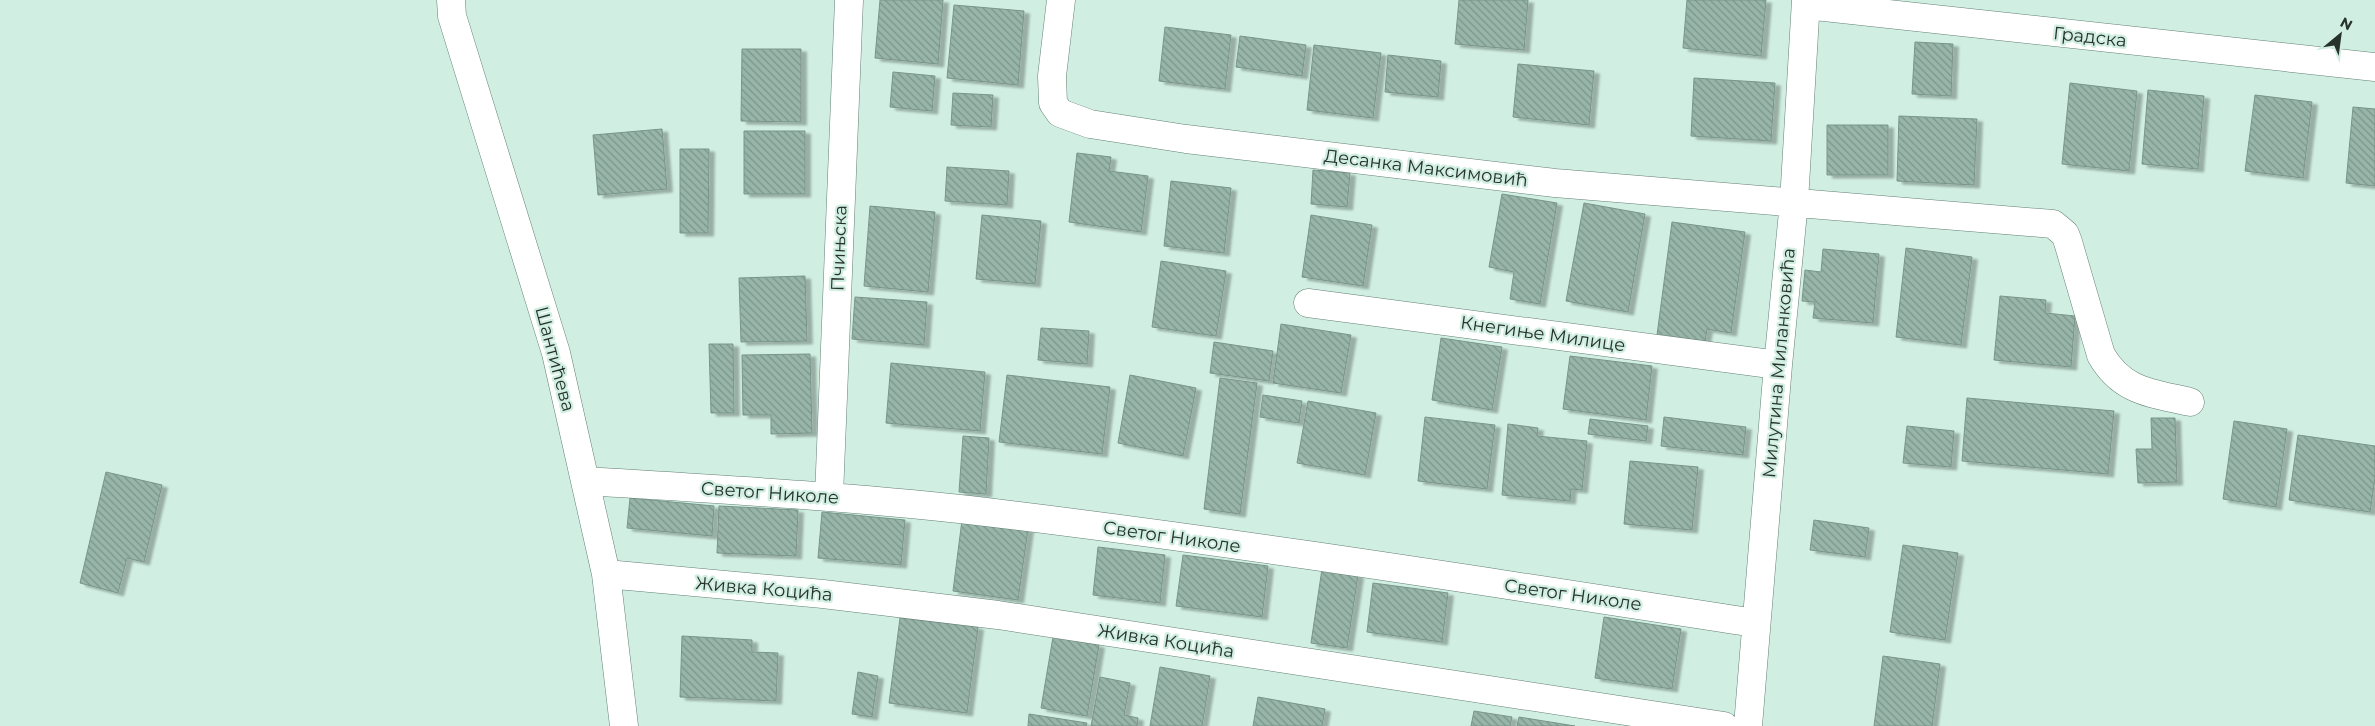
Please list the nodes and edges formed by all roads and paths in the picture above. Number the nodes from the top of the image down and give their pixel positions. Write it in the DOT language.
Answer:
graph roads {
  1 [pos="451,0"];
  2 [pos="849,0"];
  3 [pos="1061,0"];
  4 [pos="1806,3"];
  5 [pos="2375,67"];
  6 [pos="1794,202"];
  7 [pos="1308,303"];
  8 [pos="1778,365"];
  9 [pos="2190,402"];
  10 [pos="585,481"];
  11 [pos="829,496"];
  12 [pos="606,574"];
  13 [pos="1756,623"];
  14 [pos="624,726"];
  15 [pos="1724,726"];
  16 [pos="1748,726"];
  1 -- 10 [label="street, Шантићева"];
  2 -- 11 [label="street, Пчињска"];
  3 -- 6 [label="street, Десанка Максимовић"];
  4 -- 5 [label="street, Градска"];
  4 -- 6 [label="street, Милутина Миланковића"];
  6 -- 8 [label="street, Милутина Миланковића"];
  6 -- 9 [label="street, Десанка Максимовић"];
  7 -- 8 [label="street, Кнегиње Милице"];
  8 -- 13 [label="street, Милутина Миланковића"];
  10 -- 11 [label="street, Светог Николе"];
  10 -- 12 [label="street, Шантићева"];
  11 -- 13 [label="street, Светог Николе"];
  12 -- 14 [label="street, Шантићева"];
  12 -- 15 [label="street, Живка Коцића"];
  13 -- 16 [label="street, Милутина Миланковића"];
}
